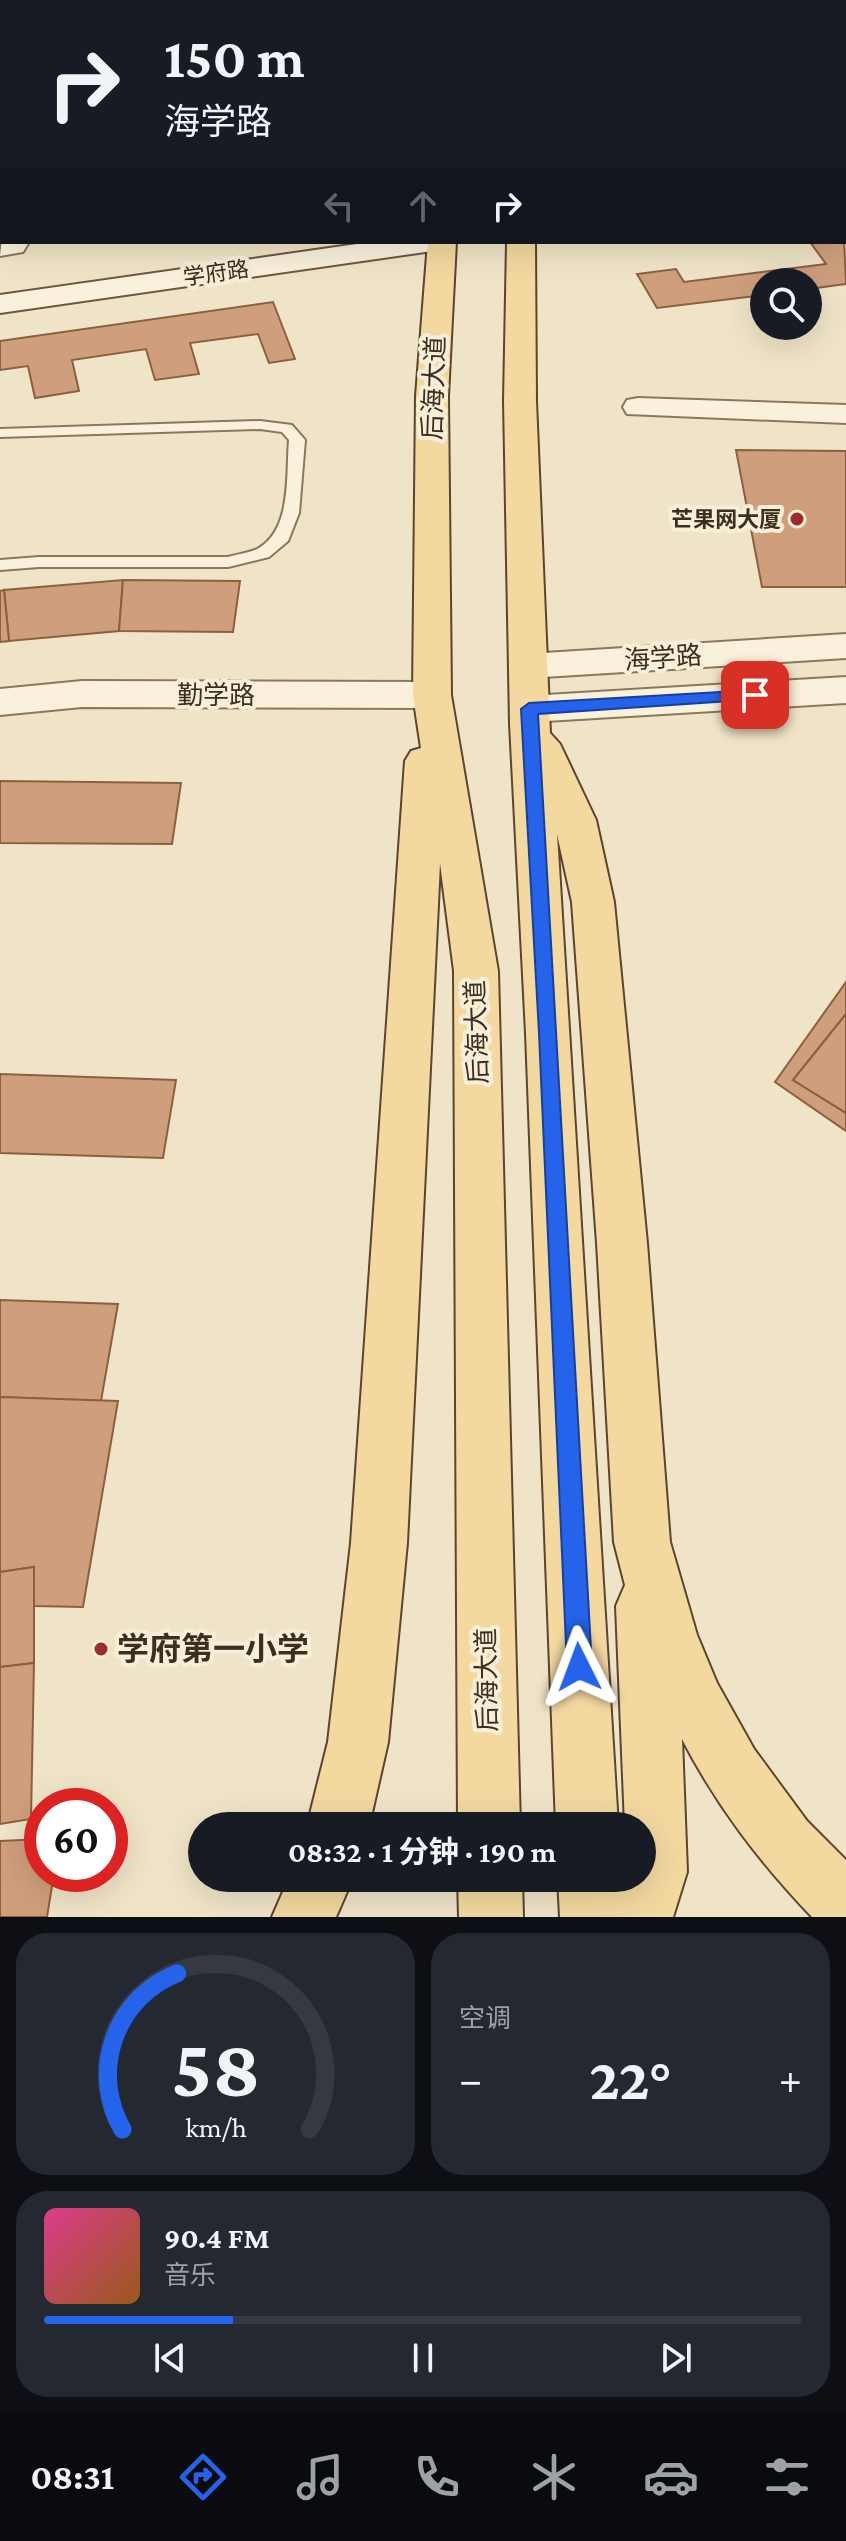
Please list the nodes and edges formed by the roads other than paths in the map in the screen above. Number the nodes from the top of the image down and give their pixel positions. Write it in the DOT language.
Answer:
graph roads {
  1 [pos="289,244"];
  2 [pos="418,244"];
  3 [pos="442,244"];
  4 [pos="521,244"];
  5 [pos="0,286"];
  6 [pos="0,304"];
  7 [pos="638,407"];
  8 [pos="846,414"];
  9 [pos="0,433"];
  10 [pos="0,565"];
  11 [pos="846,646"];
  12 [pos="528,666"];
  13 [pos="846,690"];
  14 [pos="432,695"];
  15 [pos="0,702"];
  16 [pos="530,716"];
  17 [pos="642,1542"];
  18 [pos="341,1812"];
  19 [pos="489,1812"];
  20 [pos="586,1812"];
  21 [pos="490,1892"];
  22 [pos="591,1892"];
  23 [pos="846,1906"];
  24 [pos="491,1917"];
  25 [pos="592,1917"];
  26 [pos="641,1917"];
  1 -- 5 [label="main road, 学府路"];
  2 -- 6 [label="main road, 学府路"];
  3 -- 14 [label="main road, 后海大道"];
  4 -- 12 [label="main road"];
  7 -- 8 [label="street"];
  9 -- 10 [label="lane"];
  11 -- 12 [label="street, 海学路"];
  12 -- 16 [label="main road"];
  13 -- 16 [label="street, 海学路"];
  14 -- 15 [label="street, 勤学路"];
  14 -- 18 [label="main road"];
  14 -- 19 [label="main road, 后海大道"];
  16 -- 17 [label="main road"];
  16 -- 20 [label="main road"];
  17 -- 23 [label="main road"];
  17 -- 26 [label="main road"];
  21 -- 24 [label="main road"];
  22 -- 25 [label="main road"];
}
